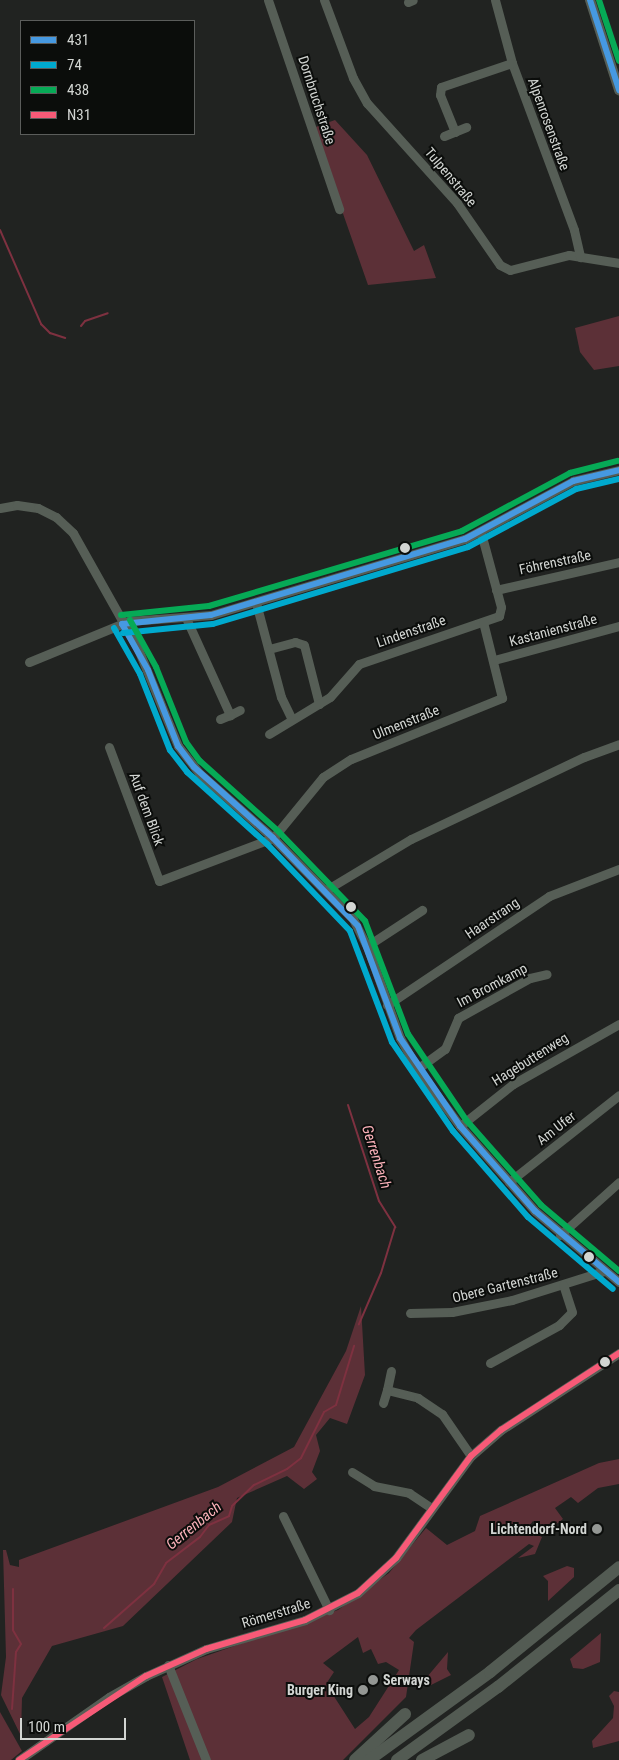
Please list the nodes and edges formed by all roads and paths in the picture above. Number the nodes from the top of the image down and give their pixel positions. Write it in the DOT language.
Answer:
graph roads {
  1 [pos="268,0"];
  2 [pos="324,0"];
  3 [pos="495,0"];
  4 [pos="590,0"];
  5 [pos="512,63"];
  6 [pos="619,90"];
  7 [pos="466,127"];
  8 [pos="454,132"];
  9 [pos="444,136"];
  10 [pos="339,209"];
  11 [pos="580,257"];
  12 [pos="619,263"];
  13 [pos="619,470"];
  14 [pos="0,508"];
  15 [pos="481,533"];
  16 [pos="619,562"];
  17 [pos="496,590"];
  18 [pos="256,603"];
  19 [pos="186,618"];
  20 [pos="484,622"];
  21 [pos="122,624"];
  22 [pos="619,626"];
  23 [pos="268,649"];
  24 [pos="494,660"];
  25 [pos="29,662"];
  26 [pos="319,704"];
  27 [pos="240,710"];
  28 [pos="230,715"];
  29 [pos="220,719"];
  30 [pos="292,720"];
  31 [pos="269,734"];
  32 [pos="619,744"];
  33 [pos="109,747"];
  34 [pos="273,838"];
  35 [pos="619,869"];
  36 [pos="326,890"];
  37 [pos="422,910"];
  38 [pos="367,946"];
  39 [pos="546,974"];
  40 [pos="387,1005"];
  41 [pos="619,1024"];
  42 [pos="417,1069"];
  43 [pos="619,1095"];
  44 [pos="460,1126"];
  45 [pos="509,1182"];
  46 [pos="619,1182"];
  47 [pos="560,1235"];
  48 [pos="604,1271"];
  49 [pos="619,1282"];
  50 [pos="563,1285"];
  51 [pos="410,1313"];
  52 [pos="619,1353"];
  53 [pos="490,1363"];
  54 [pos="391,1371"];
  55 [pos="386,1390"];
  56 [pos="383,1403"];
  57 [pos="471,1456"];
  58 [pos="352,1472"];
  59 [pos="430,1508"];
  60 [pos="283,1516"];
  61 [pos="619,1567"];
  62 [pos="619,1590"];
  63 [pos="329,1610"];
  64 [pos="168,1665"];
  65 [pos="405,1714"];
  66 [pos="469,1735"];
  67 [pos="20,1760"];
  68 [pos="206,1760"];
  69 [pos="355,1760"];
  70 [pos="369,1760"];
  71 [pos="397,1760"];
  72 [pos="422,1760"];
  1 -- 10 [label="street, Dornbruchstraße"];
  2 -- 11 [label="street, Tulpenstraße"];
  3 -- 5 [label="street, Alpenrosenstraße"];
  4 -- 6 [label="main road"];
  5 -- 8 [label="street"];
  5 -- 11 [label="street, Alpenrosenstraße"];
  7 -- 8 [label="street"];
  8 -- 9 [label="street"];
  11 -- 12 [label="street, Tulpenstraße"];
  13 -- 15 [label="street"];
  14 -- 21 [label="street"];
  15 -- 17 [label="street, Lindenstraße"];
  15 -- 18 [label="street"];
  16 -- 17 [label="street, Föhrenstraße"];
  17 -- 20 [label="street, Lindenstraße"];
  18 -- 19 [label="street"];
  18 -- 23 [label="street"];
  19 -- 21 [label="street"];
  19 -- 28 [label="street"];
  20 -- 24 [label="street, Ulmenstraße"];
  20 -- 26 [label="street, Lindenstraße"];
  21 -- 25 [label="street"];
  21 -- 34 [label="street"];
  22 -- 24 [label="street, Kastanienstraße"];
  23 -- 26 [label="street"];
  23 -- 30 [label="street"];
  24 -- 34 [label="street, Ulmenstraße"];
  26 -- 30 [label="street, Lindenstraße"];
  27 -- 28 [label="street"];
  28 -- 29 [label="street"];
  30 -- 31 [label="street, Lindenstraße"];
  32 -- 36 [label="street"];
  33 -- 34 [label="street, Auf dem Blick"];
  34 -- 36 [label="street"];
  35 -- 40 [label="street, Haarstrang"];
  36 -- 38 [label="street"];
  37 -- 38 [label="street"];
  38 -- 40 [label="street"];
  39 -- 42 [label="street, Im Bromkamp"];
  40 -- 42 [label="street"];
  41 -- 44 [label="street, Hagebuttenweg"];
  42 -- 44 [label="street"];
  43 -- 45 [label="street, Am Ufer"];
  44 -- 45 [label="street"];
  45 -- 47 [label="street"];
  46 -- 47 [label="street"];
  47 -- 48 [label="street"];
  48 -- 49 [label="street"];
  48 -- 50 [label="street, Obere Gartenstraße"];
  50 -- 51 [label="street, Obere Gartenstraße"];
  50 -- 53 [label="street"];
  52 -- 57 [label="street, Römerstraße"];
  54 -- 55 [label="street"];
  55 -- 56 [label="street"];
  55 -- 57 [label="street"];
  57 -- 59 [label="street, Römerstraße"];
  58 -- 59 [label="street"];
  59 -- 63 [label="street, Römerstraße"];
  60 -- 63 [label="street"];
  61 -- 70 [label="highway"];
  62 -- 71 [label="highway"];
  63 -- 64 [label="street, Römerstraße"];
  64 -- 67 [label="street, Römerstraße"];
  64 -- 68 [label="street"];
  65 -- 69 [label="highway"];
  66 -- 72 [label="highway"];
}
